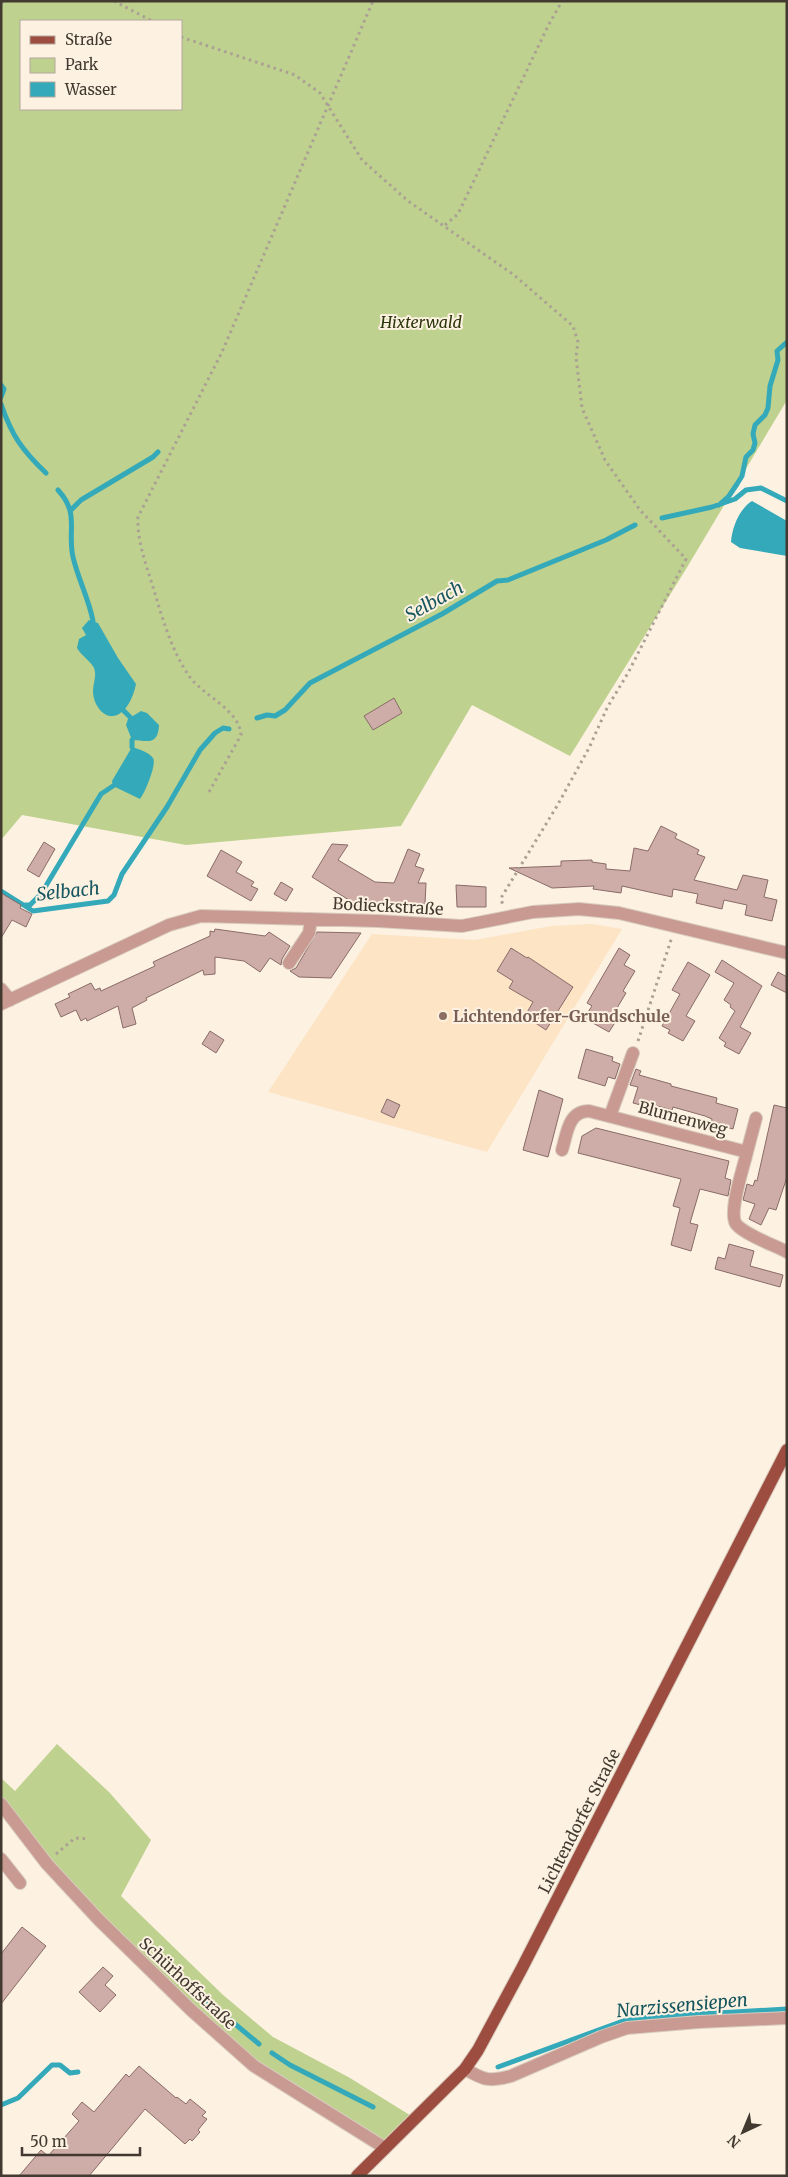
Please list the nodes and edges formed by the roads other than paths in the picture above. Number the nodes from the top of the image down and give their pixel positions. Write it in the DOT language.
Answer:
graph roads {
  1 [pos="311,918"];
  2 [pos="787,952"];
  3 [pos="289,963"];
  4 [pos="1,989"];
  5 [pos="5,1002"];
  6 [pos="633,1053"];
  7 [pos="610,1116"];
  8 [pos="756,1118"];
  9 [pos="562,1150"];
  10 [pos="747,1152"];
  11 [pos="787,1252"];
  12 [pos="787,1450"];
  13 [pos="1,1804"];
  14 [pos="1,1859"];
  15 [pos="20,1883"];
  16 [pos="787,2018"];
  17 [pos="465,2069"];
  18 [pos="385,2148"];
  19 [pos="357,2176"];
  1 -- 2 [label="street, Bodieckstraße"];
  1 -- 3 [label="street"];
  1 -- 5 [label="street, Bodieckstraße"];
  4 -- 5 [label="street"];
  6 -- 7 [label="street, Blumenweg"];
  7 -- 9 [label="street, Blumenweg"];
  7 -- 10 [label="street, Blumenweg"];
  8 -- 10 [label="street"];
  10 -- 11 [label="street"];
  12 -- 17 [label="main road, Lichtendorfer Straße"];
  13 -- 18 [label="street, Schürhoffstraße"];
  14 -- 15 [label="street"];
  16 -- 17 [label="street"];
  17 -- 18 [label="main road, Lichtendorfer Straße"];
  18 -- 19 [label="main road, Lichtendorfer Straße"];
}
